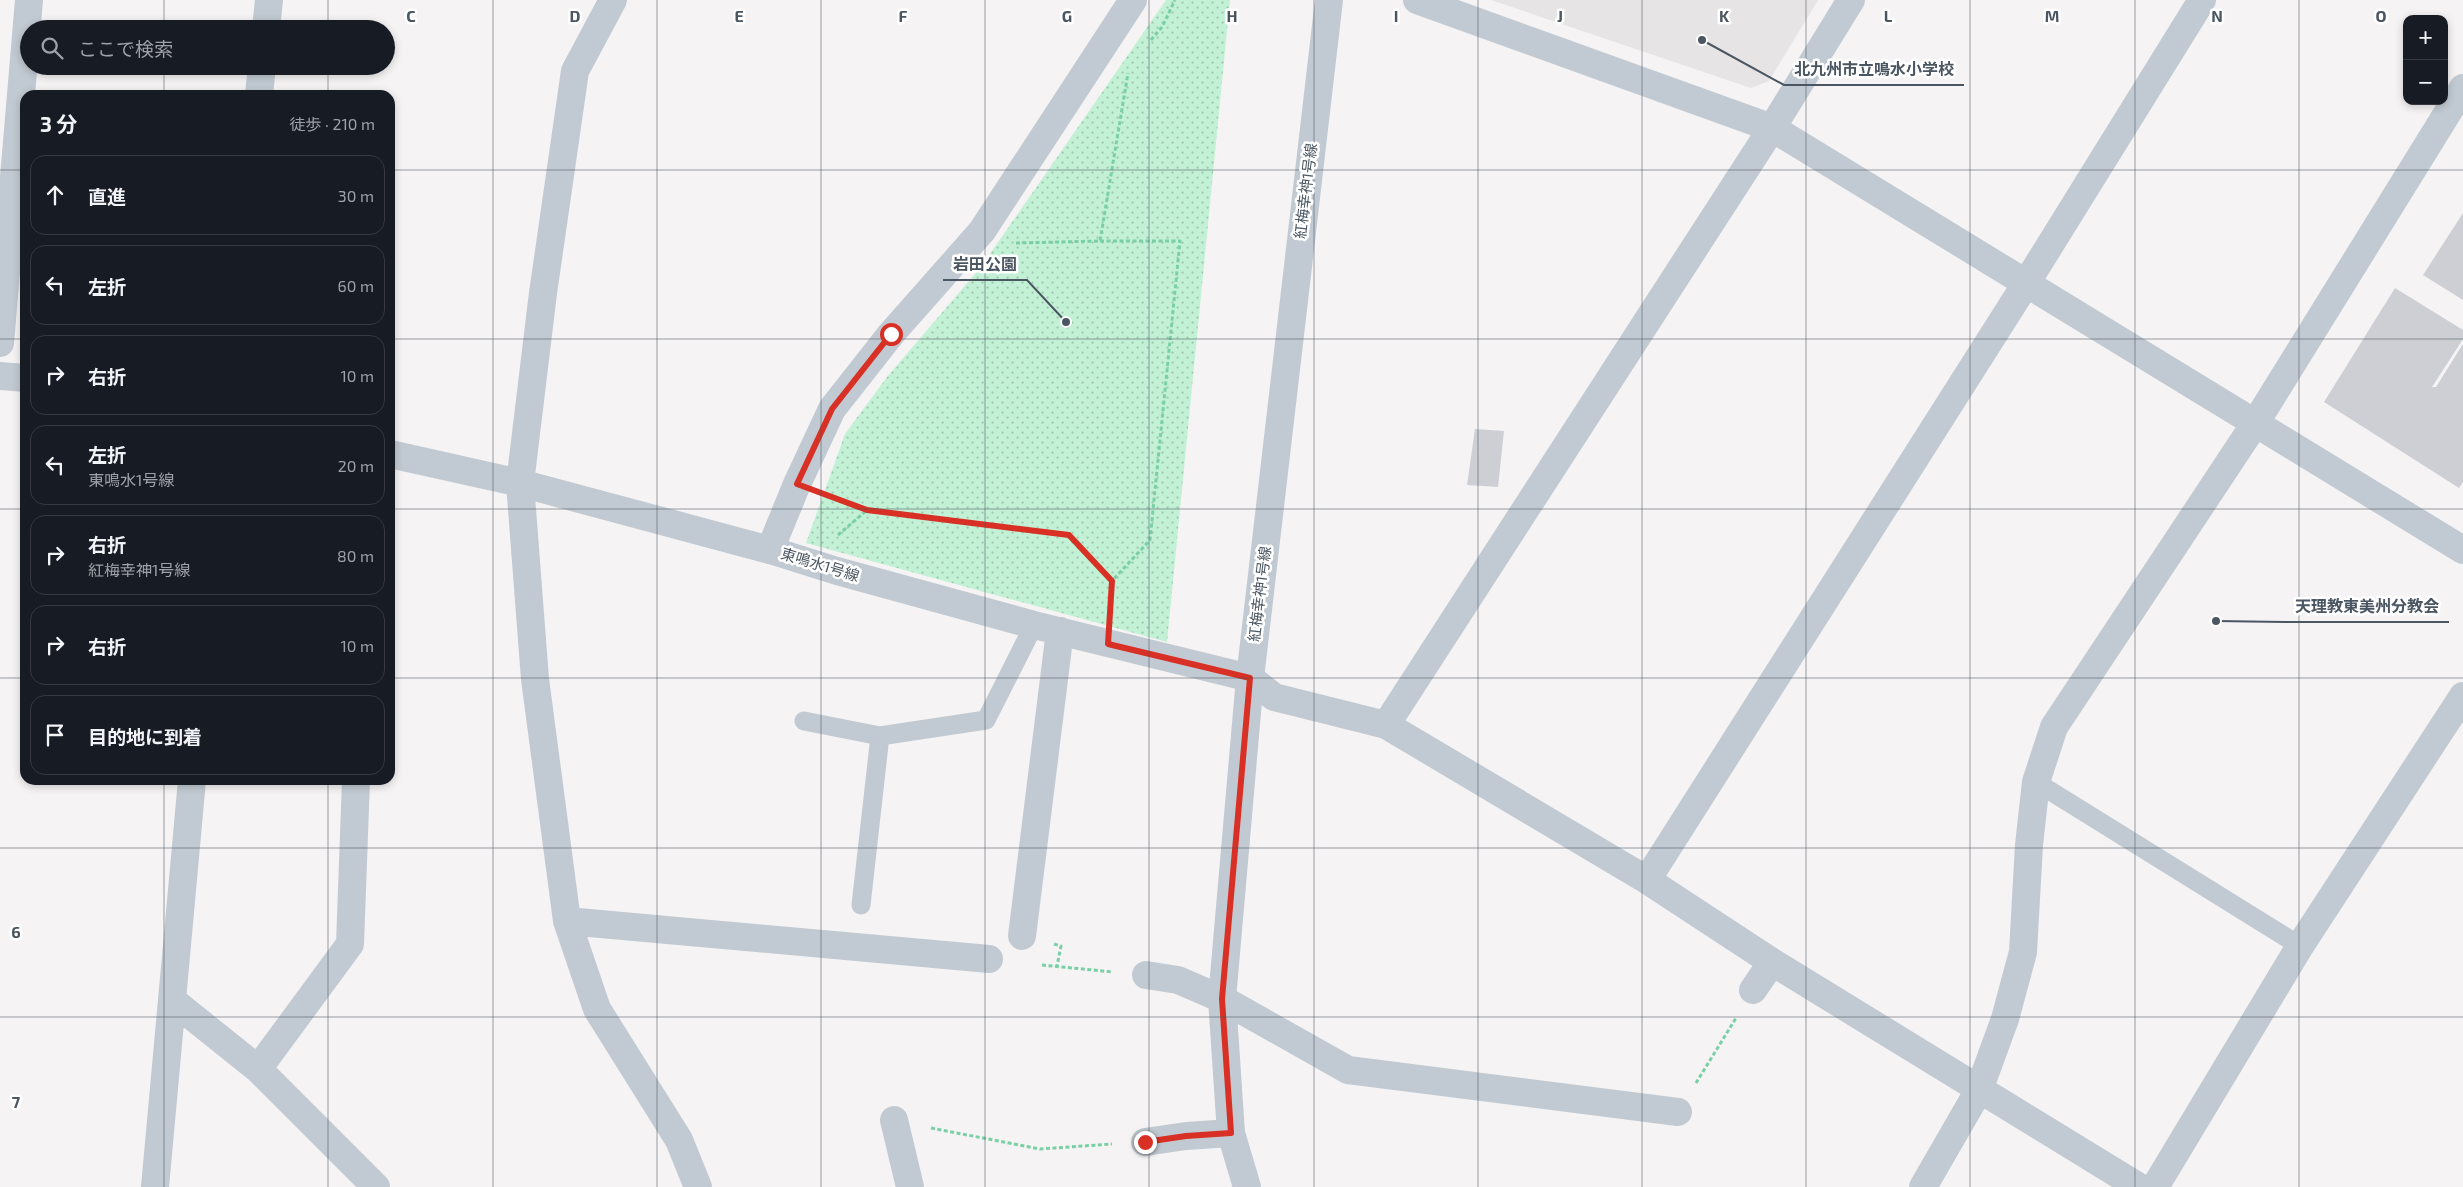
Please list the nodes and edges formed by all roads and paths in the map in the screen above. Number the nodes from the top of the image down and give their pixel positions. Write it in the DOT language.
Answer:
graph roads {
  1 [pos="29,0"];
  2 [pos="269,0"];
  3 [pos="613,0"];
  4 [pos="1133,0"];
  5 [pos="1175,0"];
  6 [pos="1328,0"];
  7 [pos="1417,0"];
  8 [pos="1851,0"];
  9 [pos="2202,0"];
  10 [pos="27,20"];
  11 [pos="267,20"];
  12 [pos="1145,48"];
  13 [pos="1129,68"];
  14 [pos="23,75"];
  15 [pos="261,75"];
  16 [pos="2463,88"];
  17 [pos="21,90"];
  18 [pos="260,90"];
  19 [pos="20,106"];
  20 [pos="1772,128"];
  21 [pos="982,230"];
  22 [pos="1100,241"];
  23 [pos="2027,282"];
  24 [pos="0,343"];
  25 [pos="0,376"];
  26 [pos="20,378"];
  27 [pos="2256,422"];
  28 [pos="395,455"];
  29 [pos="520,484"];
  30 [pos="797,484"];
  31 [pos="770,550"];
  32 [pos="2463,550"];
  33 [pos="1112,581"];
  34 [pos="1047,628"];
  35 [pos="1108,644"];
  36 [pos="1250,678"];
  37 [pos="2463,696"];
  38 [pos="804,721"];
  39 [pos="1386,725"];
  40 [pos="880,736"];
  41 [pos="2036,782"];
  42 [pos="192,785"];
  43 [pos="356,785"];
  44 [pos="1648,880"];
  45 [pos="861,905"];
  46 [pos="566,920"];
  47 [pos="1022,936"];
  48 [pos="2300,946"];
  49 [pos="989,959"];
  50 [pos="1772,962"];
  51 [pos="1146,974"];
  52 [pos="1753,990"];
  53 [pos="1222,999"];
  54 [pos="173,1001"];
  55 [pos="258,1069"];
  56 [pos="1979,1090"];
  57 [pos="1678,1112"];
  58 [pos="894,1120"];
  59 [pos="1231,1133"];
  60 [pos="1145,1142"];
  61 [pos="155,1187"];
  62 [pos="376,1187"];
  63 [pos="698,1187"];
  64 [pos="910,1187"];
  65 [pos="1247,1187"];
  66 [pos="1923,1187"];
  67 [pos="2139,1187"];
  68 [pos="2155,1187"];
  1 -- 10 [label="street"];
  2 -- 11 [label="street"];
  3 -- 29 [label="street"];
  4 -- 21 [label="street"];
  5 -- 12 [label="path"];
  6 -- 36 [label="street, 紅梅幸神1号線"];
  7 -- 20 [label="street"];
  8 -- 20 [label="street"];
  9 -- 23 [label="street"];
  13 -- 22 [label="path"];
  14 -- 17 [label="street"];
  15 -- 18 [label="street"];
  16 -- 27 [label="street"];
  19 -- 24 [label="street"];
  20 -- 23 [label="street"];
  20 -- 39 [label="street"];
  21 -- 22 [label="path"];
  21 -- 30 [label="street"];
  22 -- 33 [label="path"];
  23 -- 27 [label="street"];
  23 -- 44 [label="street"];
  25 -- 26 [label="street"];
  27 -- 32 [label="street"];
  27 -- 41 [label="street"];
  28 -- 29 [label="street, 東鳴水1号線"];
  29 -- 31 [label="street, 東鳴水1号線"];
  29 -- 46 [label="street"];
  30 -- 31 [label="street"];
  30 -- 33 [label="path"];
  31 -- 34 [label="street, 東鳴水1号線"];
  33 -- 35 [label="path"];
  34 -- 35 [label="street, 東鳴水1号線"];
  34 -- 40 [label="lane"];
  34 -- 47 [label="street"];
  35 -- 36 [label="street, 東鳴水1号線"];
  36 -- 39 [label="street"];
  36 -- 53 [label="street, 紅梅幸神1号線"];
  37 -- 48 [label="street"];
  38 -- 40 [label="lane"];
  39 -- 44 [label="street"];
  40 -- 45 [label="lane"];
  41 -- 48 [label="lane"];
  41 -- 56 [label="street"];
  42 -- 54 [label="street"];
  43 -- 55 [label="street"];
  44 -- 50 [label="street"];
  46 -- 49 [label="street"];
  46 -- 63 [label="street"];
  48 -- 68 [label="street"];
  49 -- 51 [label="path"];
  50 -- 52 [label="street"];
  50 -- 56 [label="street"];
  51 -- 53 [label="street"];
  52 -- 57 [label="path"];
  53 -- 57 [label="street"];
  53 -- 59 [label="street, 紅梅幸神1号線"];
  54 -- 55 [label="street"];
  54 -- 61 [label="street"];
  55 -- 62 [label="street"];
  56 -- 66 [label="street"];
  56 -- 67 [label="street"];
  58 -- 60 [label="path"];
  58 -- 64 [label="street"];
  59 -- 60 [label="street"];
  59 -- 65 [label="street, 紅梅幸神1号線"];
}
